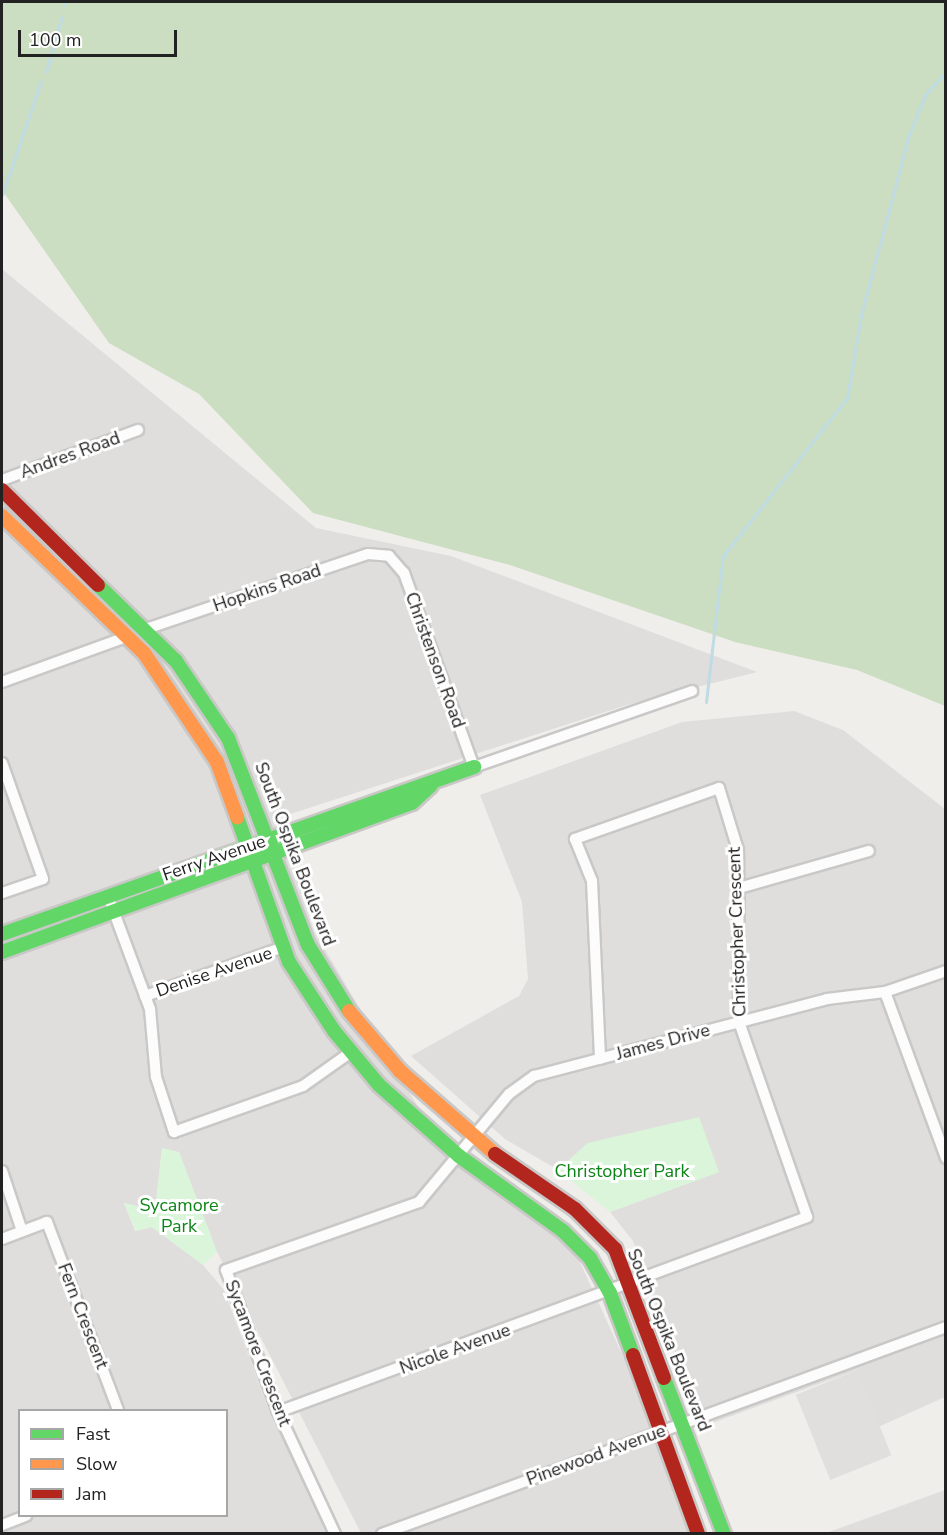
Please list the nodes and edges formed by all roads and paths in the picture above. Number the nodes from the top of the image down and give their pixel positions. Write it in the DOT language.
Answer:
graph roads {
  1 [pos="138,430"];
  2 [pos="2,480"];
  3 [pos="2,490"];
  4 [pos="2,516"];
  5 [pos="389,556"];
  6 [pos="146,629"];
  7 [pos="126,637"];
  8 [pos="2,682"];
  9 [pos="692,691"];
  10 [pos="2,763"];
  11 [pos="474,767"];
  12 [pos="431,785"];
  13 [pos="268,838"];
  14 [pos="247,846"];
  15 [pos="869,851"];
  16 [pos="275,856"];
  17 [pos="253,863"];
  18 [pos="739,888"];
  19 [pos="2,893"];
  20 [pos="108,896"];
  21 [pos="114,911"];
  22 [pos="2,934"];
  23 [pos="283,947"];
  24 [pos="2,952"];
  25 [pos="945,971"];
  26 [pos="885,992"];
  27 [pos="145,996"];
  28 [pos="740,1022"];
  29 [pos="351,1052"];
  30 [pos="600,1059"];
  31 [pos="473,1138"];
  32 [pos="459,1156"];
  33 [pos="945,1158"];
  34 [pos="2,1171"];
  35 [pos="22,1231"];
  36 [pos="2,1239"];
  37 [pos="632,1285"];
  38 [pos="610,1293"];
  39 [pos="945,1327"];
  40 [pos="118,1409"];
  41 [pos="278,1412"];
  42 [pos="683,1423"];
  43 [pos="662,1431"];
  44 [pos="21,1517"];
  45 [pos="2,1525"];
  46 [pos="335,1533"];
  47 [pos="382,1533"];
  48 [pos="698,1533"];
  49 [pos="723,1533"];
  1 -- 2 [label="street, Andres Road"];
  3 -- 6 [label="main road, South Ospika Boulevard"];
  4 -- 7 [label="main road, South Ospika Boulevard"];
  5 -- 6 [label="street, Hopkins Road"];
  5 -- 11 [label="street, Christenson Road"];
  6 -- 13 [label="main road, South Ospika Boulevard"];
  7 -- 8 [label="street"];
  7 -- 14 [label="main road, South Ospika Boulevard"];
  9 -- 11 [label="street, Ferry Avenue"];
  10 -- 19 [label="street"];
  11 -- 12 [label="main road, Ferry Avenue"];
  12 -- 13 [label="main road, Ferry Avenue"];
  12 -- 16 [label="main road, Ferry Avenue"];
  13 -- 14 [label="main road, Ferry Avenue"];
  13 -- 16 [label="main road, South Ospika Boulevard"];
  14 -- 17 [label="main road, South Ospika Boulevard"];
  14 -- 20 [label="main road, Ferry Avenue"];
  15 -- 18 [label="street"];
  16 -- 17 [label="main road, Ferry Avenue"];
  16 -- 31 [label="main road, South Ospika Boulevard"];
  17 -- 21 [label="main road, Ferry Avenue"];
  17 -- 23 [label="main road, South Ospika Boulevard"];
  18 -- 28 [label="street, Christopher Crescent"];
  18 -- 30 [label="street, Christopher Crescent"];
  20 -- 21 [label="street"];
  20 -- 22 [label="main road, Ferry Avenue"];
  21 -- 24 [label="main road, Ferry Avenue"];
  21 -- 27 [label="street"];
  23 -- 27 [label="street, Denise Avenue"];
  23 -- 29 [label="main road, South Ospika Boulevard"];
  25 -- 26 [label="street, James Drive"];
  26 -- 28 [label="street, James Drive"];
  26 -- 33 [label="street"];
  27 -- 29 [label="street"];
  28 -- 30 [label="street, James Drive"];
  28 -- 37 [label="street, Christopher Crescent"];
  29 -- 32 [label="main road, South Ospika Boulevard"];
  30 -- 31 [label="street, James Drive"];
  31 -- 32 [label="street, Sycamore Crescent"];
  31 -- 37 [label="main road, South Ospika Boulevard"];
  32 -- 38 [label="main road, South Ospika Boulevard"];
  32 -- 41 [label="street, Sycamore Crescent"];
  34 -- 35 [label="street"];
  35 -- 36 [label="street"];
  35 -- 40 [label="street, Fern Crescent"];
  37 -- 38 [label="street, Nicole Avenue"];
  37 -- 42 [label="main road, South Ospika Boulevard"];
  38 -- 41 [label="street, Nicole Avenue"];
  38 -- 43 [label="main road, South Ospika Boulevard"];
  39 -- 42 [label="street, Pinewood Avenue"];
  41 -- 46 [label="street, Sycamore Crescent"];
  42 -- 43 [label="street, Pinewood Avenue"];
  42 -- 49 [label="main road, South Ospika Boulevard"];
  43 -- 47 [label="street, Pinewood Avenue"];
  43 -- 48 [label="main road, South Ospika Boulevard"];
  44 -- 45 [label="street"];
}
